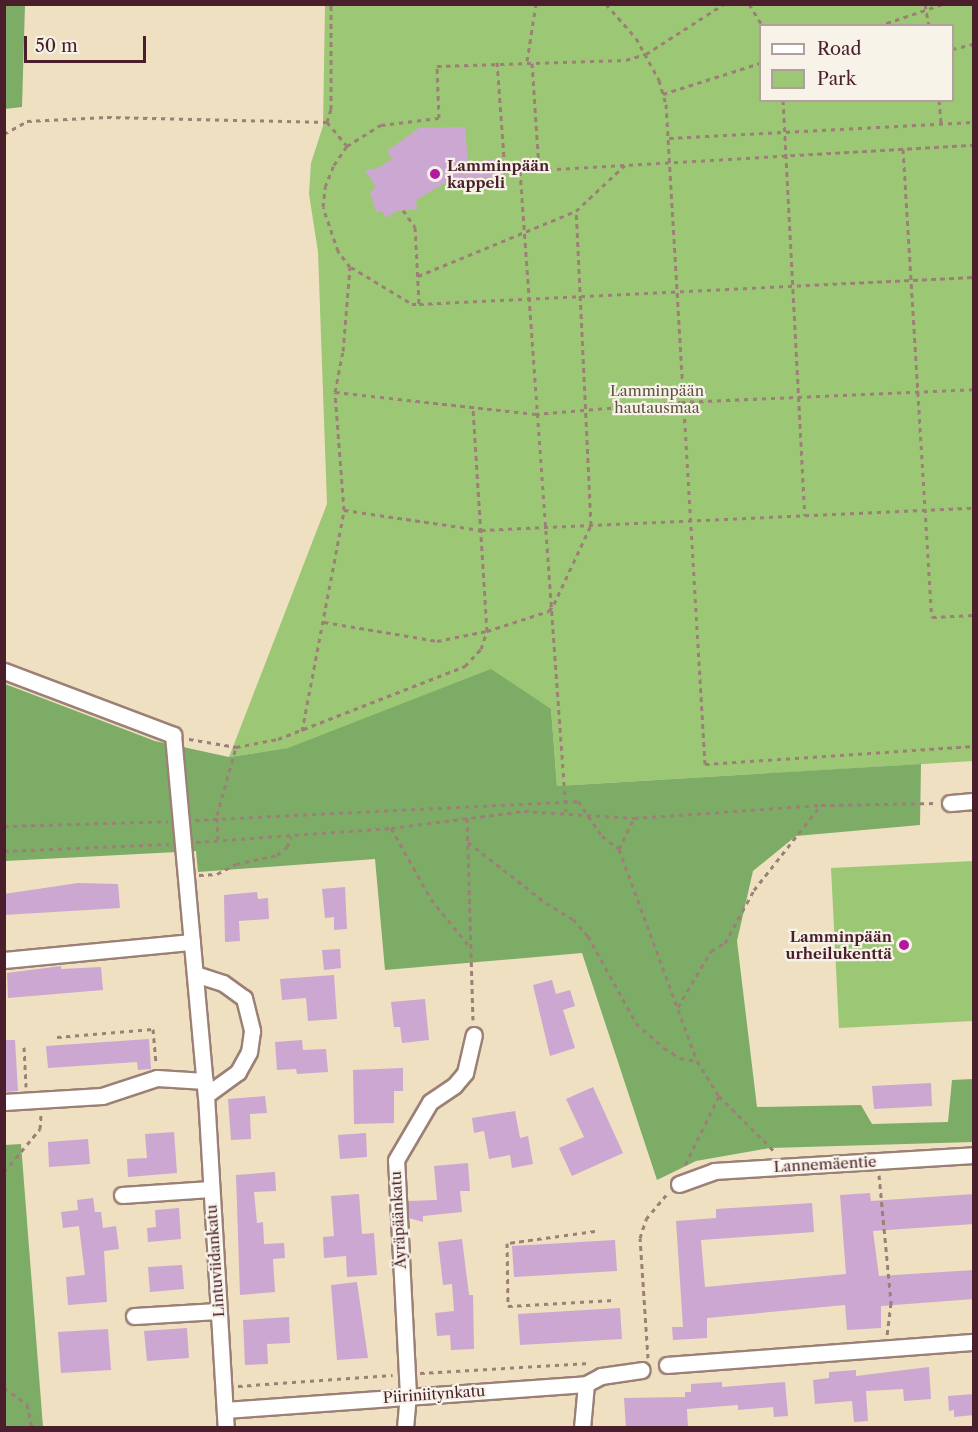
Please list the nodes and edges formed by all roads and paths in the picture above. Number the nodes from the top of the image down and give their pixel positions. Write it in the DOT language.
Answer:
graph roads {
  1 [pos="331,4"];
  2 [pos="536,4"];
  3 [pos="606,4"];
  4 [pos="724,4"];
  5 [pos="749,4"];
  6 [pos="925,4"];
  7 [pos="943,4"];
  8 [pos="927,10"];
  9 [pos="762,24"];
  10 [pos="884,24"];
  11 [pos="929,24"];
  12 [pos="974,44"];
  13 [pos="954,49"];
  14 [pos="646,54"];
  15 [pos="526,61"];
  16 [pos="497,62"];
  17 [pos="532,63"];
  18 [pos="759,63"];
  19 [pos="663,94"];
  20 [pos="783,102"];
  21 [pos="939,102"];
  22 [pos="327,122"];
  23 [pos="974,122"];
  24 [pos="941,123"];
  25 [pos="786,132"];
  26 [pos="4,134"];
  27 [pos="669,138"];
  28 [pos="974,145"];
  29 [pos="347,146"];
  30 [pos="903,149"];
  31 [pos="788,155"];
  32 [pos="670,161"];
  33 [pos="625,165"];
  34 [pos="539,169"];
  35 [pos="520,171"];
  36 [pos="403,210"];
  37 [pos="576,210"];
  38 [pos="523,235"];
  39 [pos="350,267"];
  40 [pos="417,276"];
  41 [pos="974,277"];
  42 [pos="911,280"];
  43 [pos="794,285"];
  44 [pos="676,292"];
  45 [pos="580,297"];
  46 [pos="528,299"];
  47 [pos="419,304"];
  48 [pos="974,389"];
  49 [pos="917,391"];
  50 [pos="335,392"];
  51 [pos="800,396"];
  52 [pos="681,402"];
  53 [pos="473,410"];
  54 [pos="586,410"];
  55 [pos="535,414"];
  56 [pos="974,508"];
  57 [pos="344,510"];
  58 [pos="924,510"];
  59 [pos="805,516"];
  60 [pos="689,521"];
  61 [pos="591,525"];
  62 [pos="544,527"];
  63 [pos="481,531"];
  64 [pos="549,611"];
  65 [pos="974,615"];
  66 [pos="324,622"];
  67 [pos="487,632"];
  68 [pos="4,671"];
  69 [pos="302,731"];
  70 [pos="173,735"];
  71 [pos="974,746"];
  72 [pos="236,747"];
  73 [pos="565,801"];
  74 [pos="974,801"];
  75 [pos="950,803"];
  76 [pos="821,805"];
  77 [pos="566,811"];
  78 [pos="587,816"];
  79 [pos="467,818"];
  80 [pos="634,818"];
  81 [pos="217,819"];
  82 [pos="179,821"];
  83 [pos="4,826"];
  84 [pos="391,828"];
  85 [pos="291,837"];
  86 [pos="218,840"];
  87 [pos="468,842"];
  88 [pos="183,843"];
  89 [pos="619,849"];
  90 [pos="4,851"];
  91 [pos="187,871"];
  92 [pos="192,942"];
  93 [pos="470,948"];
  94 [pos="4,960"];
  95 [pos="195,974"];
  96 [pos="677,1008"];
  97 [pos="474,1035"];
  98 [pos="57,1037"];
  99 [pos="24,1047"];
  100 [pos="697,1061"];
  101 [pos="157,1078"];
  102 [pos="205,1088"];
  103 [pos="719,1096"];
  104 [pos="34,1100"];
  105 [pos="4,1102"];
  106 [pos="974,1155"];
  107 [pos="878,1161"];
  108 [pos="795,1166"];
  109 [pos="4,1172"];
  110 [pos="679,1184"];
  111 [pos="210,1189"];
  112 [pos="122,1195"];
  113 [pos="595,1231"];
  114 [pos="614,1300"];
  115 [pos="218,1311"];
  116 [pos="134,1316"];
  117 [pos="974,1342"];
  118 [pos="888,1348"];
  119 [pos="593,1363"];
  120 [pos="644,1364"];
  121 [pos="667,1365"];
  122 [pos="407,1374"];
  123 [pos="586,1384"];
  124 [pos="224,1387"];
  125 [pos="4,1388"];
  126 [pos="408,1395"];
  127 [pos="225,1410"];
  128 [pos="32,1428"];
  129 [pos="226,1428"];
  130 [pos="405,1428"];
  131 [pos="582,1428"];
  1 -- 22 [label="path"];
  2 -- 15 [label="path"];
  3 -- 14 [label="path"];
  4 -- 14 [label="path"];
  5 -- 9 [label="path"];
  6 -- 8 [label="path"];
  7 -- 8 [label="path"];
  8 -- 10 [label="path"];
  8 -- 11 [label="path"];
  12 -- 13 [label="path"];
  14 -- 17 [label="path"];
  14 -- 19 [label="path"];
  15 -- 16 [label="path"];
  15 -- 17 [label="path"];
  16 -- 29 [label="path"];
  16 -- 35 [label="path"];
  17 -- 34 [label="path"];
  18 -- 19 [label="path"];
  19 -- 27 [label="path"];
  20 -- 25 [label="path"];
  21 -- 24 [label="path"];
  22 -- 26 [label="path"];
  22 -- 29 [label="path"];
  23 -- 24 [label="path"];
  24 -- 25 [label="path"];
  25 -- 27 [label="path"];
  25 -- 31 [label="path"];
  27 -- 32 [label="path"];
  28 -- 30 [label="path"];
  29 -- 39 [label="path"];
  30 -- 31 [label="path"];
  30 -- 42 [label="path"];
  31 -- 32 [label="path"];
  31 -- 43 [label="path"];
  32 -- 33 [label="path"];
  32 -- 44 [label="path"];
  33 -- 34 [label="path"];
  33 -- 37 [label="path"];
  34 -- 35 [label="path"];
  35 -- 38 [label="path"];
  36 -- 40 [label="path"];
  37 -- 38 [label="path"];
  37 -- 45 [label="path"];
  38 -- 40 [label="path"];
  38 -- 46 [label="path"];
  39 -- 47 [label="path"];
  39 -- 50 [label="path"];
  40 -- 47 [label="path"];
  41 -- 42 [label="path"];
  42 -- 43 [label="path"];
  42 -- 49 [label="path"];
  43 -- 44 [label="path"];
  43 -- 51 [label="path"];
  44 -- 45 [label="path"];
  44 -- 52 [label="path"];
  45 -- 46 [label="path"];
  45 -- 54 [label="path"];
  46 -- 47 [label="path"];
  46 -- 55 [label="path"];
  48 -- 49 [label="path"];
  49 -- 51 [label="path"];
  49 -- 58 [label="path"];
  50 -- 53 [label="path"];
  50 -- 57 [label="path"];
  51 -- 52 [label="path"];
  51 -- 59 [label="path"];
  52 -- 54 [label="path"];
  52 -- 60 [label="path"];
  53 -- 55 [label="path"];
  53 -- 63 [label="path"];
  54 -- 55 [label="path"];
  54 -- 61 [label="path"];
  55 -- 62 [label="path"];
  56 -- 58 [label="path"];
  57 -- 63 [label="path"];
  57 -- 66 [label="path"];
  58 -- 59 [label="path"];
  58 -- 65 [label="path"];
  59 -- 60 [label="path"];
  60 -- 61 [label="path"];
  60 -- 71 [label="path"];
  61 -- 62 [label="path"];
  61 -- 64 [label="path"];
  62 -- 63 [label="path"];
  62 -- 64 [label="path"];
  63 -- 67 [label="path"];
  64 -- 67 [label="path"];
  64 -- 73 [label="path"];
  66 -- 67 [label="path"];
  66 -- 69 [label="path"];
  67 -- 69 [label="path"];
  68 -- 70 [label="street"];
  69 -- 72 [label="path"];
  70 -- 72 [label="path"];
  70 -- 82 [label="street, Lintuviidankatu"];
  72 -- 81 [label="path"];
  73 -- 77 [label="path"];
  73 -- 78 [label="path"];
  73 -- 81 [label="path"];
  74 -- 75 [label="street"];
  75 -- 76 [label="path"];
  76 -- 80 [label="path"];
  76 -- 96 [label="path"];
  77 -- 78 [label="path"];
  77 -- 79 [label="path"];
  78 -- 80 [label="path"];
  78 -- 89 [label="path"];
  79 -- 84 [label="path"];
  79 -- 87 [label="path"];
  80 -- 89 [label="path"];
  81 -- 82 [label="path"];
  81 -- 86 [label="path"];
  82 -- 83 [label="path"];
  82 -- 88 [label="street, Lintuviidankatu"];
  84 -- 85 [label="path"];
  84 -- 93 [label="path"];
  85 -- 86 [label="path"];
  85 -- 91 [label="path"];
  86 -- 88 [label="path"];
  87 -- 93 [label="path"];
  87 -- 100 [label="path"];
  88 -- 90 [label="path"];
  88 -- 91 [label="street, Lintuviidankatu"];
  89 -- 96 [label="path"];
  91 -- 92 [label="street, Lintuviidankatu"];
  92 -- 94 [label="street"];
  92 -- 95 [label="street, Lintuviidankatu"];
  93 -- 97 [label="path"];
  95 -- 102 [label="street, Lintuviidankatu"];
  95 -- 102 [label="street"];
  96 -- 100 [label="path"];
  97 -- 122 [label="street, Äyräpäänkatu"];
  98 -- 101 [label="path"];
  99 -- 104 [label="path"];
  100 -- 103 [label="path"];
  101 -- 102 [label="street"];
  101 -- 104 [label="street"];
  102 -- 111 [label="street, Lintuviidankatu"];
  103 -- 108 [label="path"];
  103 -- 110 [label="path"];
  104 -- 105 [label="street"];
  104 -- 109 [label="path"];
  106 -- 107 [label="street, Lannemäentie"];
  107 -- 108 [label="street, Lannemäentie"];
  107 -- 118 [label="path"];
  108 -- 110 [label="street, Lannemäentie"];
  110 -- 120 [label="path"];
  111 -- 112 [label="street"];
  111 -- 115 [label="street, Lintuviidankatu"];
  113 -- 114 [label="path"];
  115 -- 116 [label="street"];
  115 -- 124 [label="street, Lintuviidankatu"];
  117 -- 118 [label="street"];
  118 -- 121 [label="street"];
  119 -- 122 [label="path"];
  120 -- 123 [label="street, Piiriniitynkatu"];
  122 -- 124 [label="path"];
  122 -- 126 [label="street, Äyräpäänkatu"];
  123 -- 126 [label="street, Piiriniitynkatu"];
  123 -- 131 [label="street"];
  124 -- 127 [label="street, Lintuviidankatu"];
  125 -- 128 [label="path"];
  126 -- 127 [label="street, Piiriniitynkatu"];
  126 -- 130 [label="street, Äyräpäänkatu"];
  127 -- 129 [label="street, Lintuviidankatu"];
}
